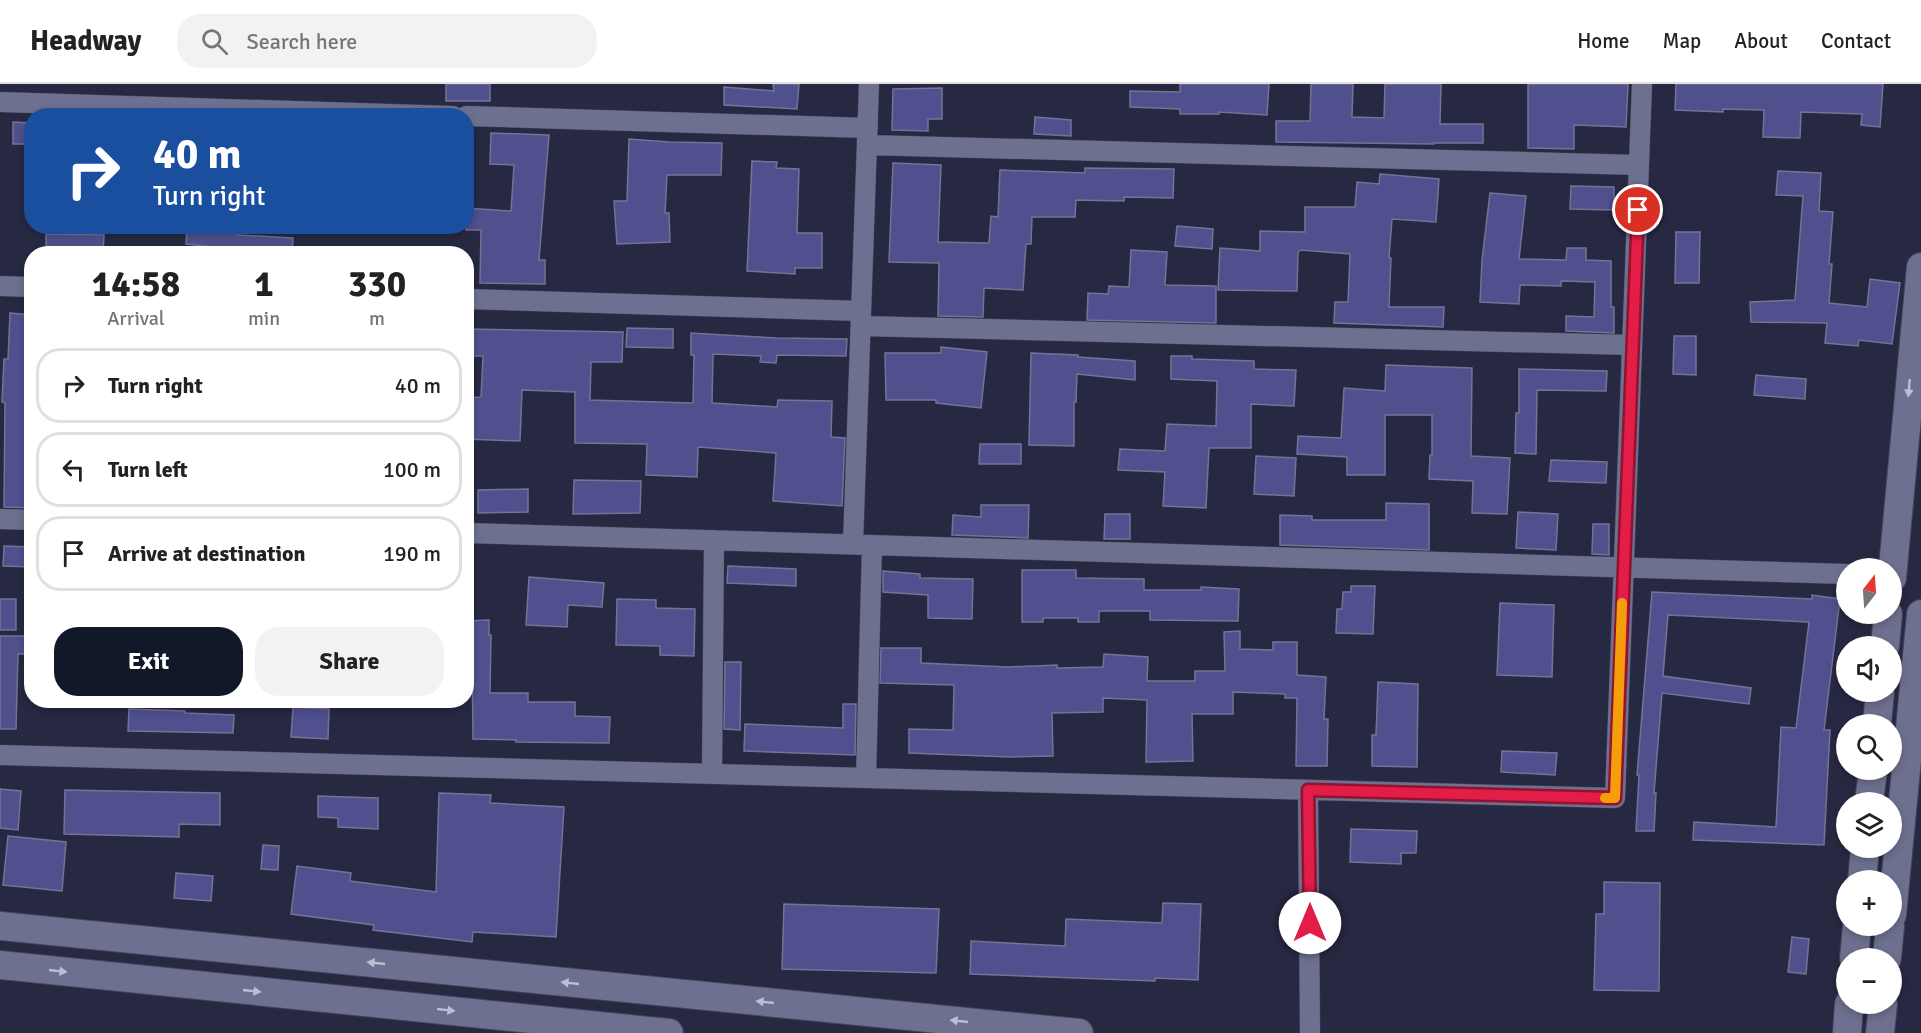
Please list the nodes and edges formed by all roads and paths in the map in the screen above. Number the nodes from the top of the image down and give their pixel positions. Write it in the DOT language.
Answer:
graph roads {
  1 [pos="869,84"];
  2 [pos="1642,84"];
  3 [pos="0,102"];
  4 [pos="194,108"];
  5 [pos="474,116"];
  6 [pos="868,137"];
  7 [pos="1639,165"];
  8 [pos="1921,267"];
  9 [pos="0,286"];
  10 [pos="24,287"];
  11 [pos="474,300"];
  12 [pos="861,319"];
  13 [pos="1632,345"];
  14 [pos="0,519"];
  15 [pos="24,520"];
  16 [pos="474,533"];
  17 [pos="714,540"];
  18 [pos="862,545"];
  19 [pos="1894,558"];
  20 [pos="1624,567"];
  21 [pos="1836,574"];
  22 [pos="1921,614"];
  23 [pos="0,755"];
  24 [pos="712,774"];
  25 [pos="866,778"];
  26 [pos="1308,790"];
  27 [pos="1896,870"];
  28 [pos="0,926"];
  29 [pos="0,965"];
  30 [pos="1849,1014"];
  31 [pos="1882,1014"];
  32 [pos="669,1033"];
  33 [pos="1080,1033"];
  34 [pos="1310,1033"];
  35 [pos="1846,1033"];
  36 [pos="1880,1033"];
  1 -- 6 [label="street"];
  2 -- 7 [label="street"];
  3 -- 4 [label="street"];
  5 -- 6 [label="street"];
  6 -- 7 [label="street"];
  6 -- 12 [label="street"];
  7 -- 13 [label="street"];
  8 -- 19 [label="main road, one-way"];
  9 -- 10 [label="street"];
  11 -- 12 [label="street"];
  12 -- 13 [label="street"];
  12 -- 18 [label="street"];
  13 -- 20 [label="street"];
  14 -- 15 [label="street"];
  16 -- 17 [label="street"];
  17 -- 18 [label="street"];
  17 -- 24 [label="street"];
  18 -- 20 [label="street"];
  18 -- 25 [label="street"];
  20 -- 21 [label="street"];
  20 -- 26 [label="street"];
  22 -- 27 [label="main road"];
  23 -- 24 [label="street"];
  24 -- 25 [label="street"];
  25 -- 26 [label="street"];
  26 -- 34 [label="street"];
  33 -- 28 [label="main road, one-way"];
  29 -- 32 [label="main road, one-way"];
  30 -- 35 [label="main road"];
  31 -- 36 [label="main road"];
}
